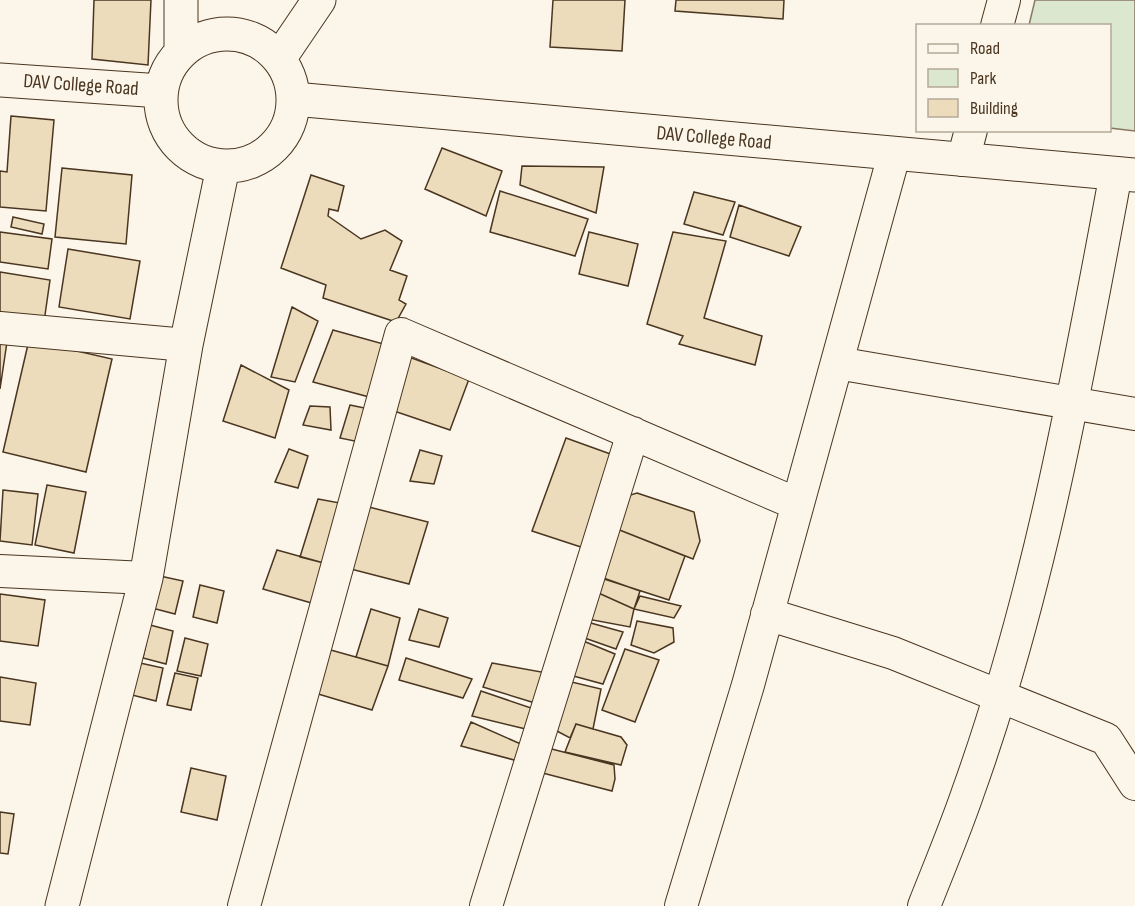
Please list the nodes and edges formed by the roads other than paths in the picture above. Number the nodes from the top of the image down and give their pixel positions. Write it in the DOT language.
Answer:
graph roads {
  1 [pos="181,0"];
  2 [pos="319,0"];
  3 [pos="1004,0"];
  4 [pos="998,24"];
  5 [pos="181,52"];
  6 [pos="279,59"];
  7 [pos="0,80"];
  8 [pos="161,91"];
  9 [pos="294,99"];
  10 [pos="967,146"];
  11 [pos="894,155"];
  12 [pos="223,167"];
  13 [pos="1126,174"];
  14 [pos="0,328"];
  15 [pos="186,345"];
  16 [pos="837,363"];
  17 [pos="1072,404"];
  18 [pos="1135,414"];
  19 [pos="633,433"];
  20 [pos="797,504"];
  21 [pos="0,571"];
  22 [pos="146,578"];
  23 [pos="767,614"];
  24 [pos="998,696"];
  25 [pos="1135,784"];
  26 [pos="62,906"];
  27 [pos="244,906"];
  28 [pos="486,906"];
  29 [pos="681,906"];
  30 [pos="924,906"];
  1 -- 5 [label="street"];
  2 -- 6 [label="street"];
  3 -- 4 [label="street"];
  5 -- 6 [label="street"];
  5 -- 8 [label="street"];
  6 -- 9 [label="street"];
  7 -- 8 [label="street, DAV College Road"];
  8 -- 12 [label="street"];
  9 -- 11 [label="street, DAV College Road"];
  9 -- 12 [label="street"];
  10 -- 11 [label="street, DAV College Road"];
  10 -- 13 [label="street, DAV College Road"];
  11 -- 16 [label="street"];
  12 -- 15 [label="street"];
  13 -- 17 [label="street"];
  14 -- 15 [label="street"];
  15 -- 22 [label="street"];
  16 -- 17 [label="street"];
  16 -- 20 [label="street"];
  17 -- 18 [label="street"];
  17 -- 24 [label="street"];
  19 -- 20 [label="street"];
  19 -- 27 [label="street"];
  19 -- 28 [label="street"];
  20 -- 23 [label="street"];
  21 -- 22 [label="street"];
  22 -- 26 [label="street"];
  23 -- 24 [label="street"];
  23 -- 29 [label="street"];
  24 -- 25 [label="street"];
  24 -- 30 [label="street"];
}
